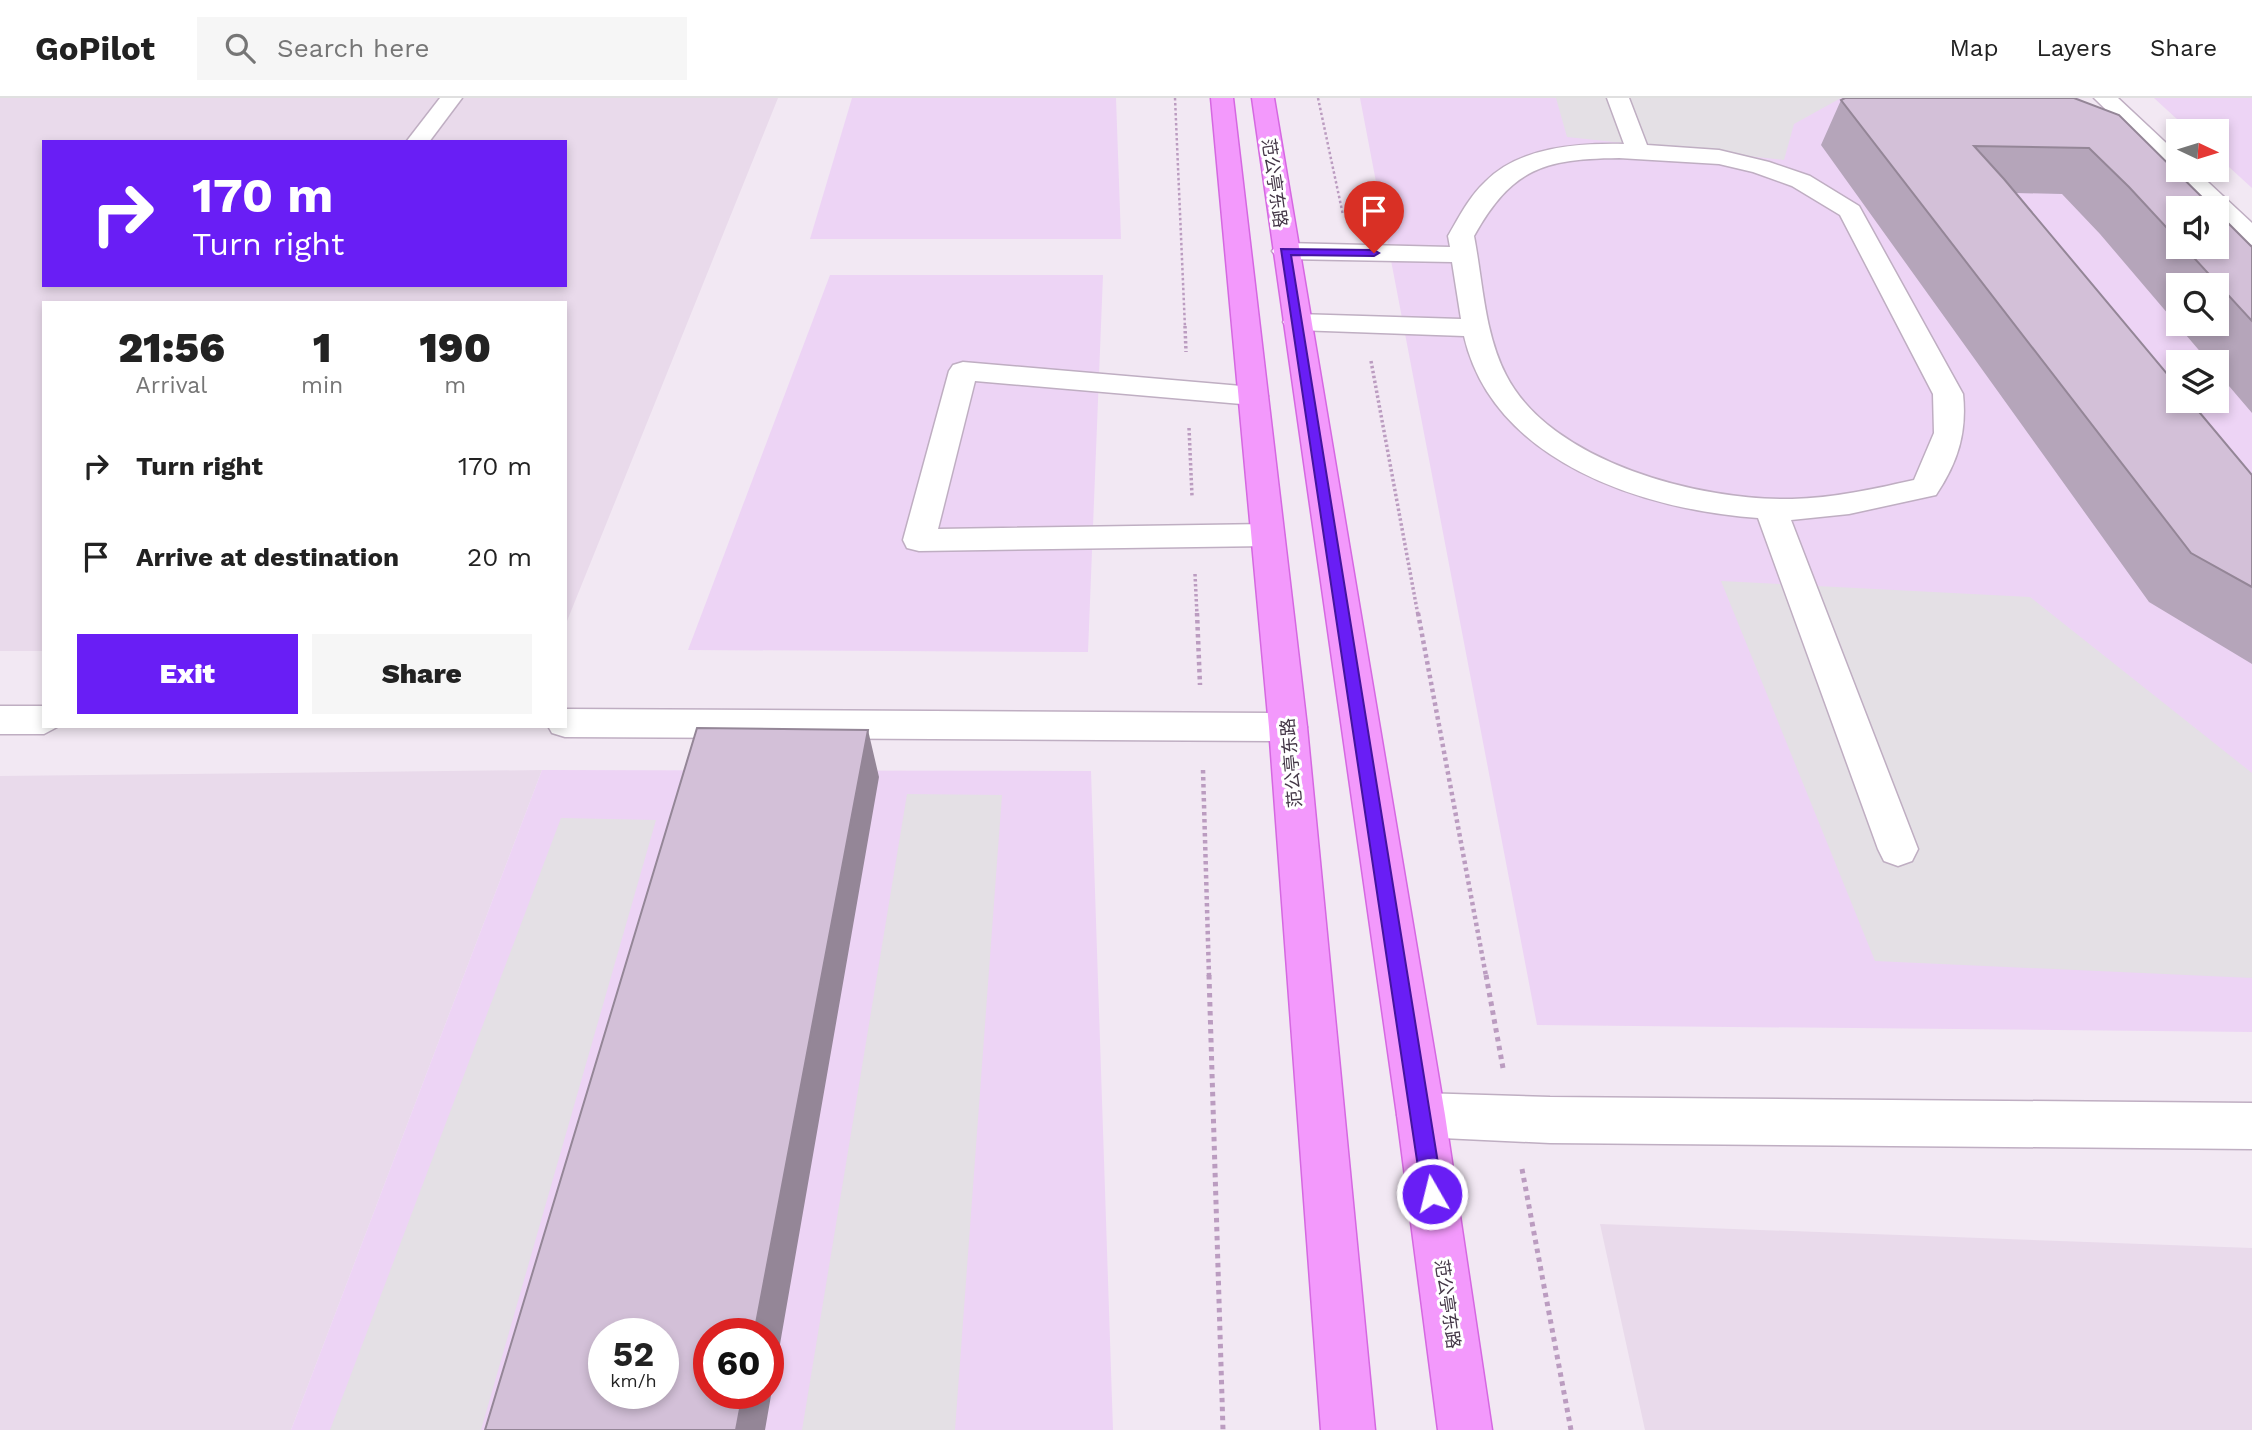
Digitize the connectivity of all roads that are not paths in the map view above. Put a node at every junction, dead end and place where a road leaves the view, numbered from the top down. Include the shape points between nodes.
1 (451, 98) edge
2 (1222, 98) edge
3 (1263, 98) edge
4 (1618, 98) edge
5 (2105, 98) edge
6 (419, 140) edge
7 (1637, 151) junction
8 (2166, 156) edge
9 (2194, 182) edge
10 (2252, 237) edge
11 (1285, 251) junction
12 (1465, 255) junction
13 (1297, 323) junction
14 (1478, 328) junction
15 (1253, 396) junction
16 (1772, 509) junction
17 (1268, 535) junction
18 (0, 720) edge
19 (42, 720) edge
20 (567, 723) edge
21 (1287, 727) junction
22 (1898, 849) dead end
23 (1422, 1115) junction
24 (2252, 1126) edge
25 (1348, 1430) edge
26 (1465, 1430) edge

1 - 6 street
2 - 15 main road, 范公亭东路
3 - 11 main road, 范公亭东路
4 - 7 street
5 - 8 street
7 - 12 street via 1543,158 1501,179 1461,236
7 - 16 street via 1719,157 1761,167 1801,181 1850,211 1948,394 1952,424 1945,451 1925,488 1819,508
9 - 10 street
11 - 12 street
11 - 13 main road, 范公亭东路
12 - 14 street
13 - 14 street
13 - 23 main road, 范公亭东路
14 - 16 street via 1492,377 1545,437 1609,475 1691,500
15 - 17 main road, 范公亭东路
15 - 17 street via 963,371 919,540
16 - 22 street
17 - 21 main road, 范公亭东路
18 - 19 street
20 - 21 street
21 - 25 main road, 范公亭东路
23 - 24 street
23 - 26 main road, 范公亭东路

